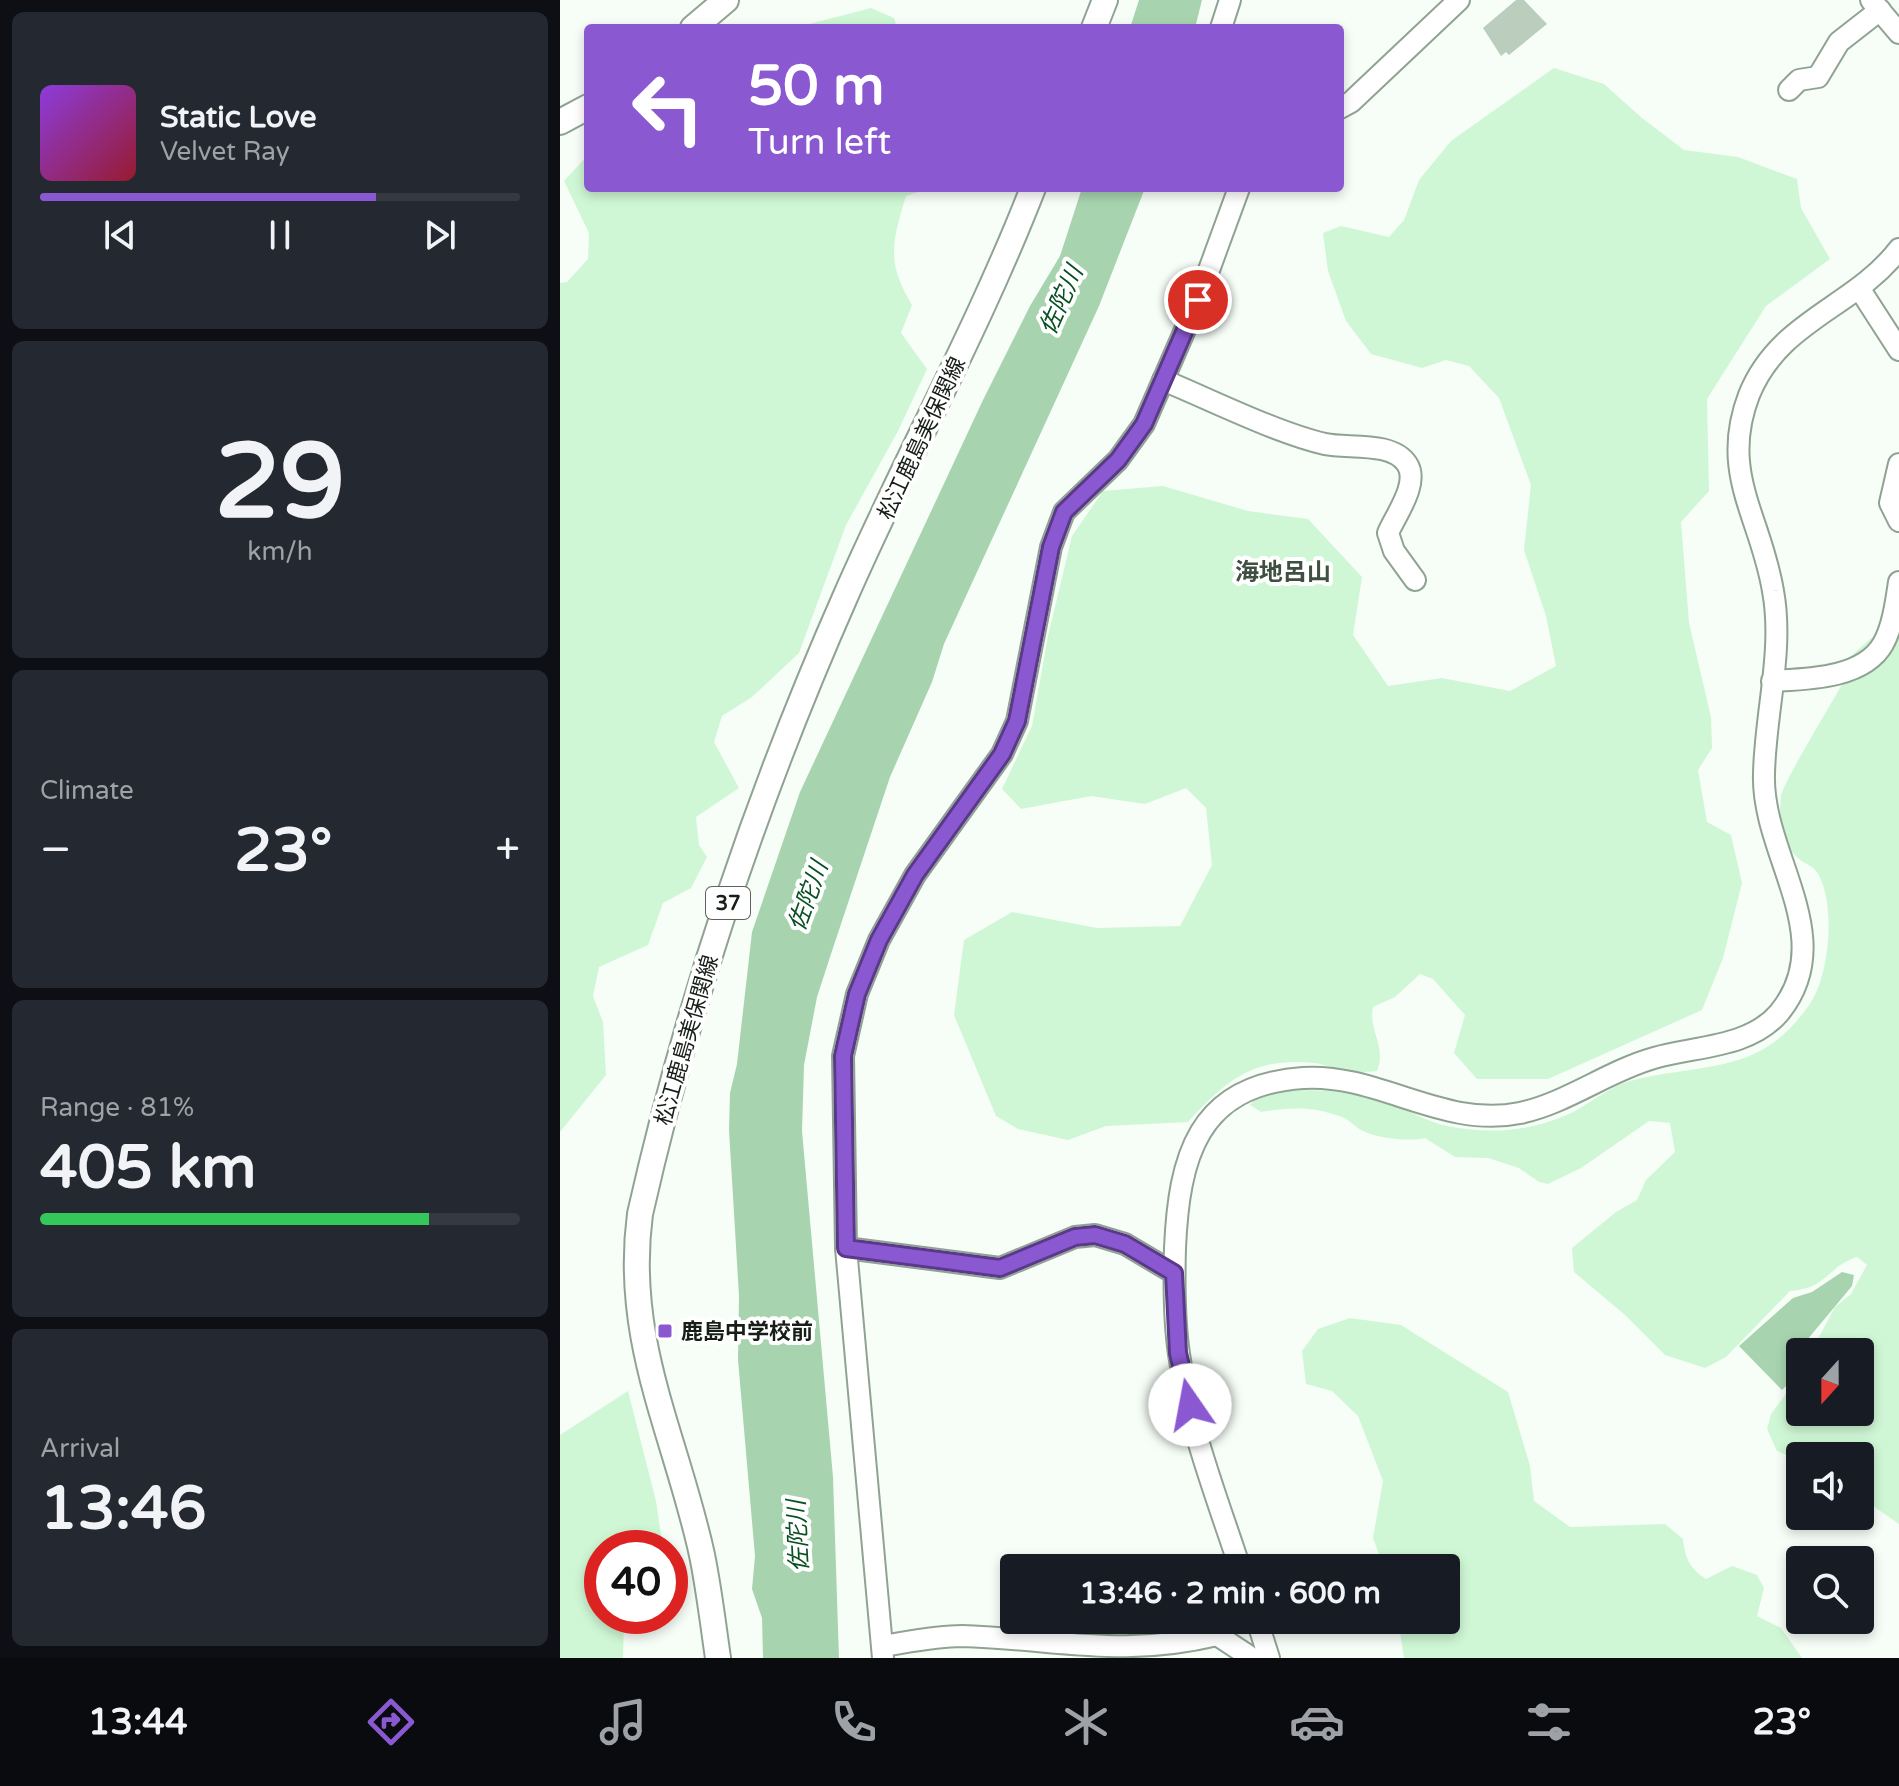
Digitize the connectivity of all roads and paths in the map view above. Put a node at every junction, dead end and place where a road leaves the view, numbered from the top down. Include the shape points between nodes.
1 (726, 0) edge
2 (1105, 0) edge
3 (1230, 0) edge
4 (1459, 0) edge
5 (1875, 5) edge
6 (698, 24) edge
7 (1096, 24) edge
8 (1222, 24) edge
9 (1899, 33) edge
10 (1789, 90) dead end
11 (1344, 106) edge
12 (584, 109) edge
13 (560, 122) edge
14 (1031, 192) edge
15 (1237, 192) edge
16 (1899, 249) edge
17 (1859, 288) junction
18 (1899, 350) edge
19 (1163, 380) junction
20 (1899, 464) edge
21 (1899, 521) edge
22 (1415, 580) dead end
23 (1899, 582) edge
24 (1772, 681) junction
25 (846, 1248) junction
26 (1174, 1273) junction
27 (1235, 1554) edge
28 (1211, 1634) edge
29 (1227, 1634) edge
30 (1261, 1634) edge
31 (882, 1652) edge
32 (718, 1658) edge
33 (1252, 1658) edge
34 (1269, 1658) edge

1 - 6 main road
2 - 7 main road
3 - 8 street
4 - 11 street
5 - 9 street
5 - 10 street via 1839,42 1818,77 1799,80
12 - 13 main road
14 - 32 main road, 松江鹿島美保関線 / 37 via 1004,262 846,594 804,700 703,972 640,1214 635,1254 639,1321 702,1554
15 - 19 street
16 - 17 street
17 - 18 street
17 - 24 street via 1791,333 1766,361 1739,429 1737,465 1774,592
19 - 22 street via 1315,441 1380,450 1404,460 1410,469 1409,484 1388,533
19 - 25 street via 1144,424 1118,460 1064,512 1051,547 1017,721 1002,754 915,875 857,994 843,1056
20 - 21 street via 1890,503
23 - 24 street via 1887,635 1868,660 1828,675
24 - 26 street via 1763,775 1765,814 1797,904 1805,944 1802,971 1776,1016 1762,1029 1730,1042 1623,1067 1521,1113 1441,1111 1353,1084 1309,1077 1267,1082 1235,1097 1204,1125 1185,1160 1177,1200
25 - 26 street via 1000,1268 1075,1237 1095,1235 1125,1244
25 - 31 street
26 - 27 street via 1178,1353 1195,1431
28 - 31 street via 1182,1651 1155,1656 1092,1656 1026,1642 959,1636
29 - 33 street
30 - 34 street

